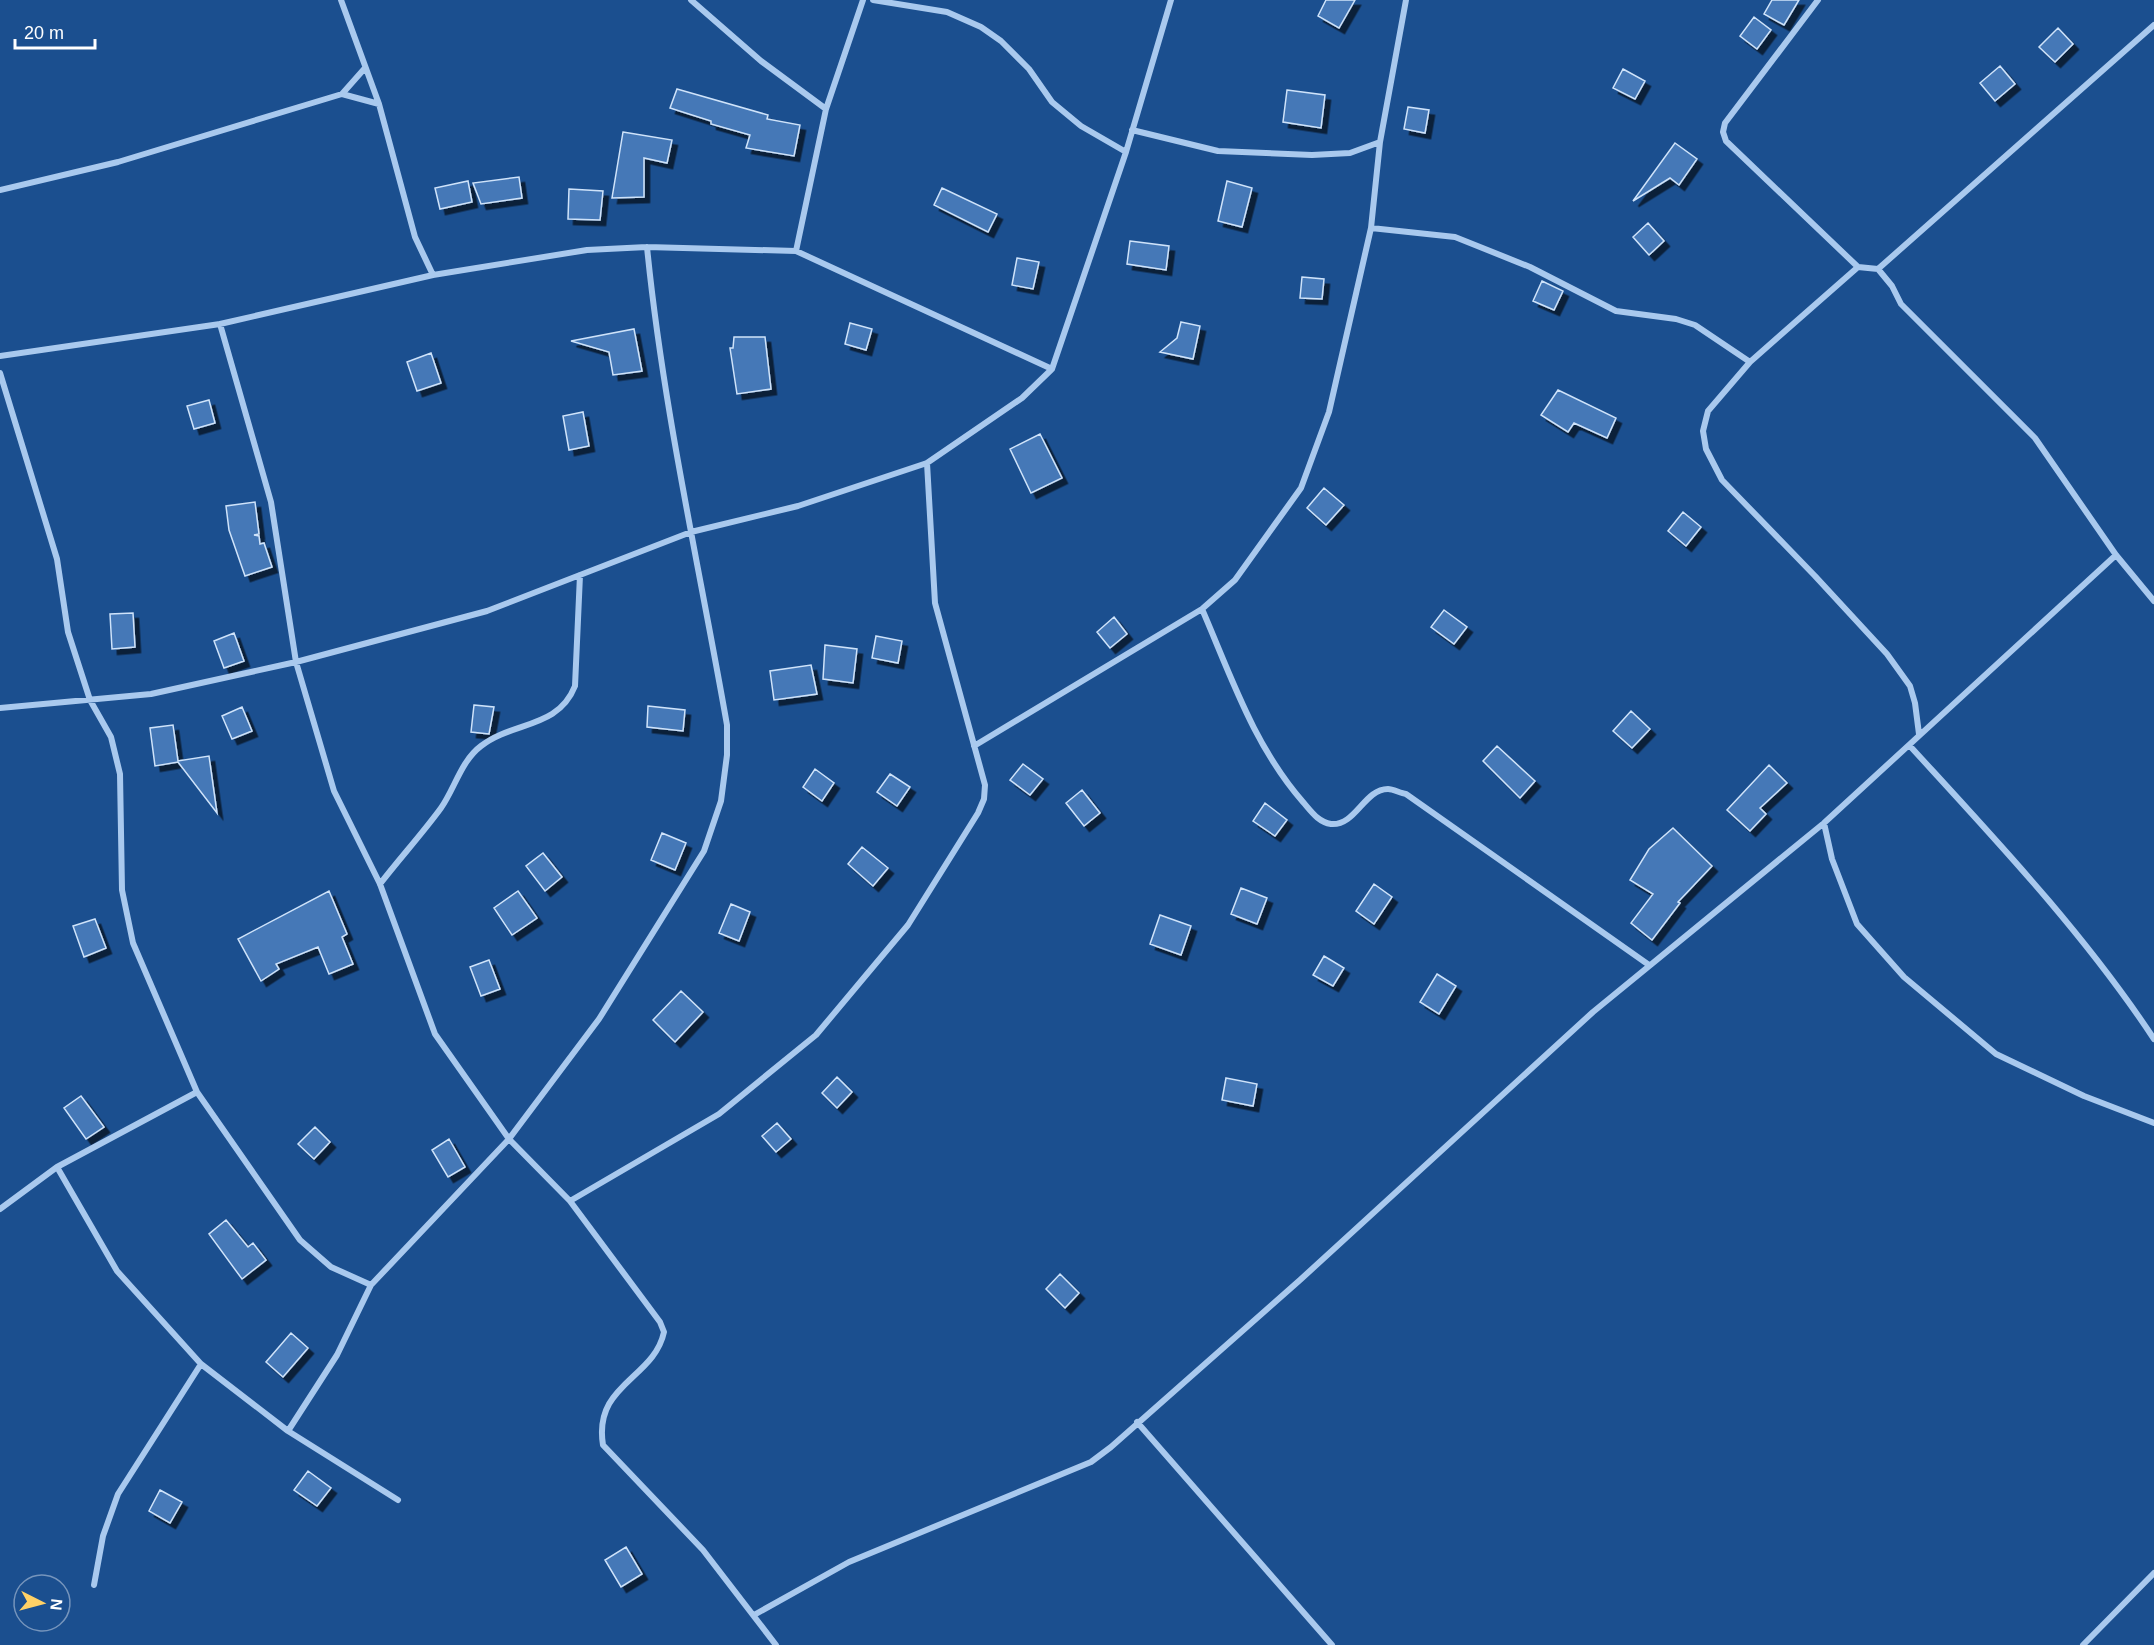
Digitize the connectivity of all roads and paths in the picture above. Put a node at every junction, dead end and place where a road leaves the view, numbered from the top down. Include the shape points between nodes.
1 (341, 0) edge
2 (691, 0) edge
3 (863, 0) edge
4 (873, 0) edge
5 (1171, 0) edge
6 (1406, 0) edge
7 (1818, 0) edge
8 (2154, 25) edge
9 (365, 68) junction
10 (342, 94) junction
11 (379, 104) junction
12 (826, 109) junction
13 (1132, 130) junction
14 (1380, 141) junction
15 (1126, 152) junction
16 (0, 190) edge
17 (1371, 228) junction
18 (647, 247) junction
19 (796, 250) junction
20 (1858, 267) junction
21 (1878, 269) junction
22 (433, 275) junction
23 (220, 324) junction
24 (0, 356) edge
25 (1750, 362) junction
26 (1052, 369) junction
27 (0, 373) edge
28 (927, 463) junction
29 (691, 532) junction
30 (2116, 555) junction
31 (580, 575) junction
32 (2154, 601) edge
33 (1202, 609) junction
34 (296, 662) junction
35 (90, 700) junction
36 (0, 708) edge
37 (1919, 734) junction
38 (1909, 745) junction
39 (974, 746) junction
40 (1824, 823) junction
41 (380, 884) junction
42 (1649, 965) junction
43 (2154, 1039) edge
44 (197, 1092) junction
45 (2154, 1124) edge
46 (509, 1139) junction
47 (57, 1167) junction
48 (570, 1201) junction
49 (0, 1209) edge
50 (370, 1285) junction
51 (201, 1364) junction
52 (1137, 1422) junction
53 (288, 1431) junction
54 (398, 1500) dead end
55 (2154, 1573) edge
56 (94, 1585) dead end
57 (754, 1615) junction
58 (776, 1645) edge
59 (1332, 1645) edge
60 (2083, 1645) edge

1 - 9 street
2 - 12 street via 761,61
3 - 12 street
4 - 15 street via 946,12 981,27 1029,69 1052,102 1082,126
5 - 13 street
6 - 14 street
7 - 20 street via 1731,114 1723,132 1726,141
8 - 21 street
9 - 10 street
9 - 11 street
10 - 11 street
10 - 16 street via 118,162
11 - 22 street via 415,237
12 - 19 street
13 - 14 street via 1218,151 1350,153
13 - 15 street
14 - 17 street
15 - 26 street
17 - 25 street via 1455,237 1530,267 1616,311 1695,325
17 - 33 street via 1329,412 1301,488 1235,580
18 - 19 street
18 - 22 street via 587,250
18 - 29 street via 657,349
19 - 26 street
20 - 21 street
20 - 25 street
21 - 30 street via 1901,304 2035,438
22 - 23 street
23 - 24 street
23 - 34 street via 272,502
25 - 37 street via 1708,411 1703,431 1706,449 1722,480 1887,654 1910,686
26 - 28 street via 1022,398
27 - 35 street via 57,559 68,632
28 - 29 street via 798,506
28 - 39 street via 935,603
29 - 31 street
29 - 46 street via 727,725 728,755 721,801 705,851 599,1019
30 - 32 street
30 - 37 street
31 - 34 street via 487,611
31 - 41 street via 575,687 569,701 557,713 480,746 442,806
33 - 39 street
33 - 42 street via 1258,741 1282,778 1318,819 1332,824 1344,821 1375,793 1388,789 1406,794
34 - 35 street via 152,694
34 - 41 street via 334,791
35 - 36 street
35 - 44 street via 111,737 120,774 122,890 133,943
37 - 38 street
38 - 40 street
38 - 43 street via 2027,876 2122,990
39 - 48 street via 985,785 978,813 908,925 816,1035 719,1114
40 - 42 street
40 - 45 street via 1832,860 1857,924 1904,977 1996,1054
41 - 46 street via 435,1034
42 - 52 street
44 - 47 street
44 - 50 street via 300,1240 331,1267
46 - 48 street
46 - 50 street
47 - 49 street
47 - 51 street via 117,1271
48 - 57 street via 664,1332 656,1350 606,1405 600,1427 603,1445 703,1550
50 - 53 street via 337,1355
51 - 53 street
51 - 56 street via 118,1494 103,1536
52 - 57 street via 1091,1462 849,1562
52 - 59 street
53 - 54 street
55 - 60 street
57 - 58 street

